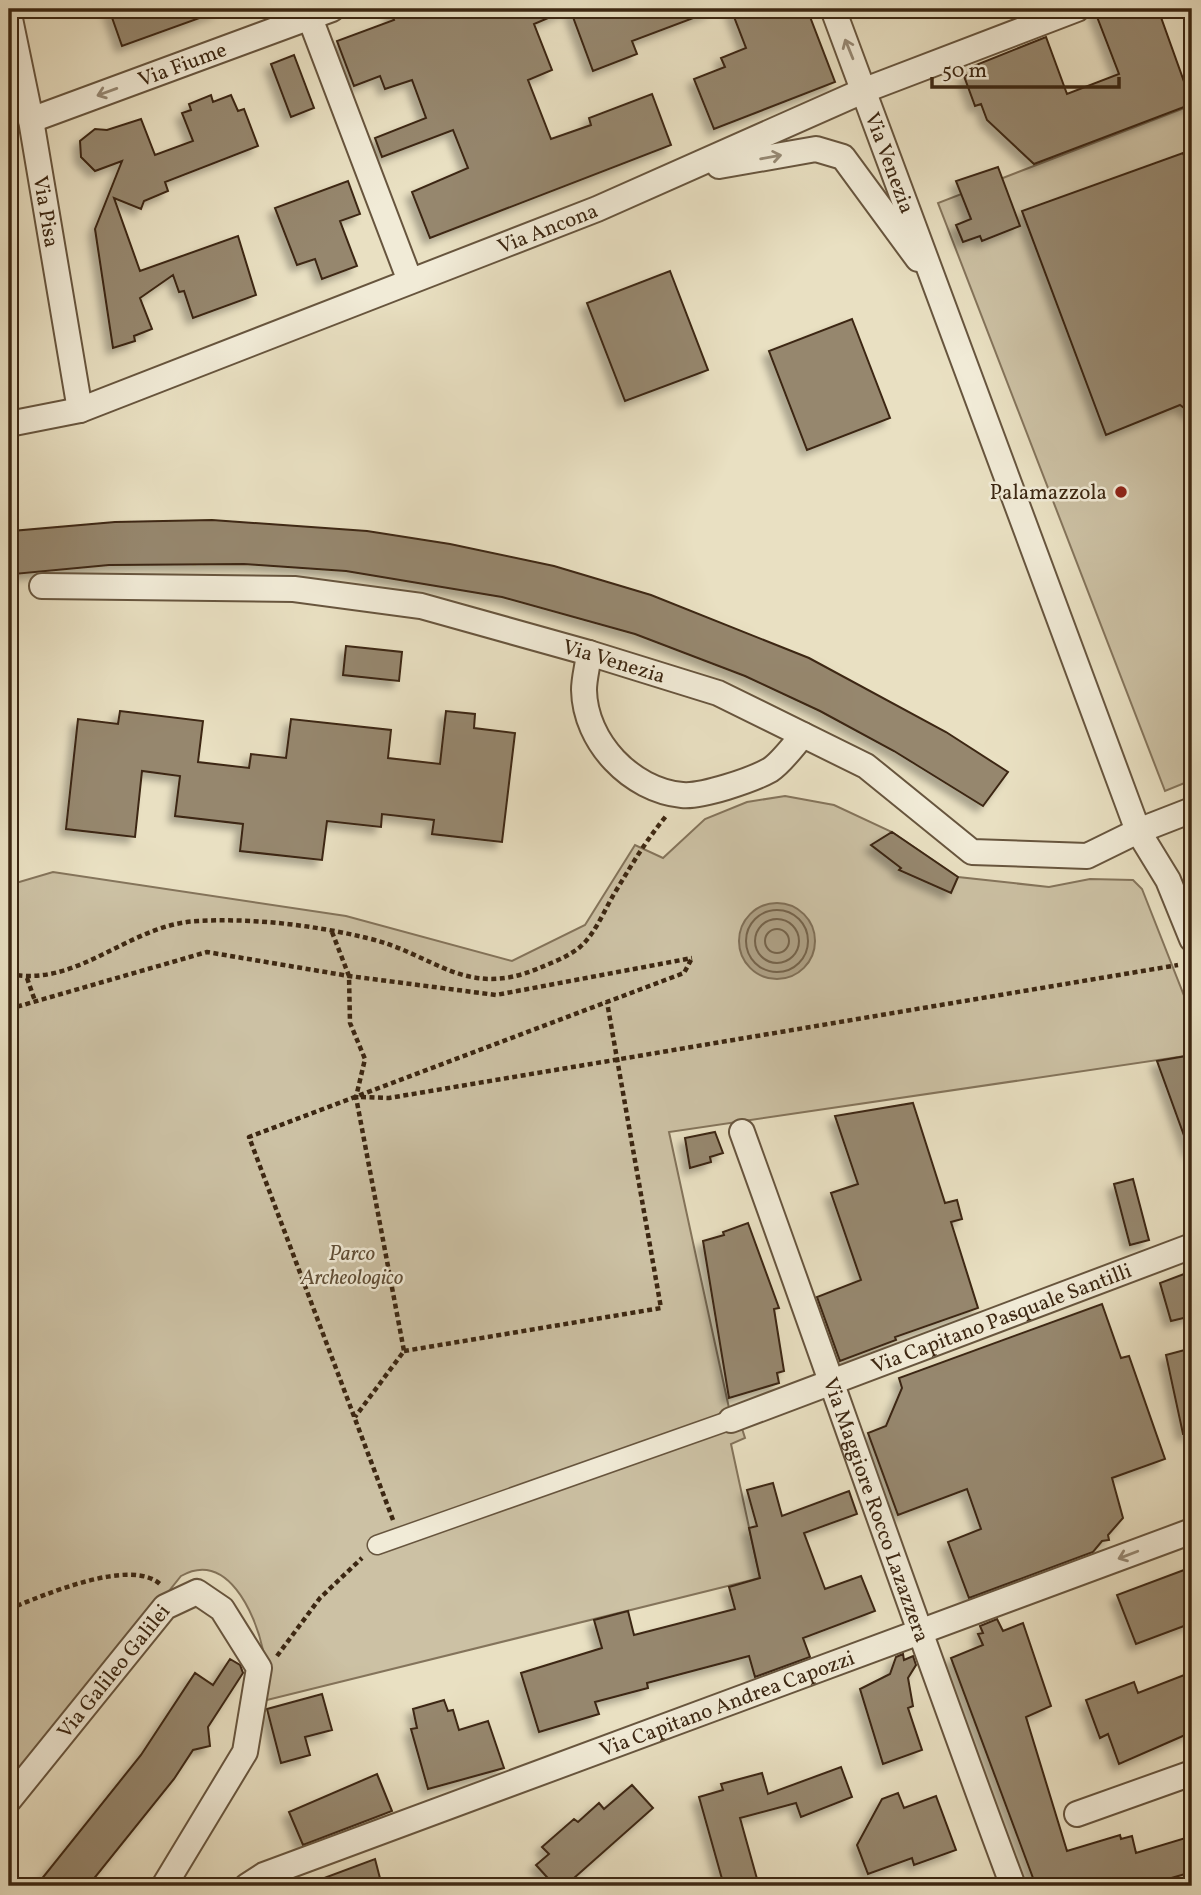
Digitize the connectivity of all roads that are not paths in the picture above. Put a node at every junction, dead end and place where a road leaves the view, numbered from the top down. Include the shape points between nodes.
1 (833, 9) edge
2 (1077, 9) edge
3 (321, 13) edge
4 (9, 14) edge
5 (865, 90) junction
6 (31, 120) junction
7 (680, 173) junction
8 (410, 281) junction
9 (938, 288) junction
10 (80, 410) junction
11 (9, 424) edge
12 (42, 586) dead end
13 (589, 653) junction
14 (803, 735) junction
15 (1192, 810) edge
16 (1138, 831) junction
17 (1192, 939) edge
18 (742, 1132) dead end
19 (1192, 1246) edge
20 (832, 1380) junction
21 (731, 1420) joint
22 (1192, 1531) edge
23 (377, 1545) road end
24 (919, 1634) junction
25 (1192, 1773) edge
26 (9, 1800) edge
27 (1077, 1814) dead end
28 (259, 1883) edge
29 (163, 1886) edge
30 (1013, 1886) edge

5 -> 1 street, Via Venezia
2 - 5 street, Via Ancona
3 -> 6 street, Via Fiume
3 - 8 street
4 - 6 street, Via Pisa
5 - 7 street, Via Ancona
5 - 9 street, Via Venezia
6 - 10 street, Via Pisa
7 - 8 street, Via Ancona
7 -> 9 street via 816,149 844,157
8 - 10 street, Via Ancona
9 - 16 street, Via Venezia
10 - 11 street, Via Ancona
12 - 13 street, Via Venezia via 294,589 421,606
13 - 14 street, Via Venezia via 718,694
13 - 14 street via 584,691 594,730 615,765 650,787 684,795 725,787 771,769
14 - 16 street, Via Venezia via 866,766 972,852 1087,856
15 - 16 street
16 - 17 street, Via Venezia via 1168,880
18 - 20 street, Via Maggiore Rocco Lazazzera
19 - 20 street, Via Capitano Pasquale Santilli
20 - 21 street, Via Capitano Pasquale Santilli
20 - 24 street, Via Maggiore Rocco Lazazzera
21 - 23 street
22 -> 24 street, Via Capitano Andrea Capozzi
24 - 28 street, Via Capitano Andrea Capozzi
24 - 30 street, Via Maggiore Rocco Lazazzera
25 - 27 street
26 - 29 street, Via Galileo Galilei via 165,1607 197,1592 222,1609 259,1668 245,1752

